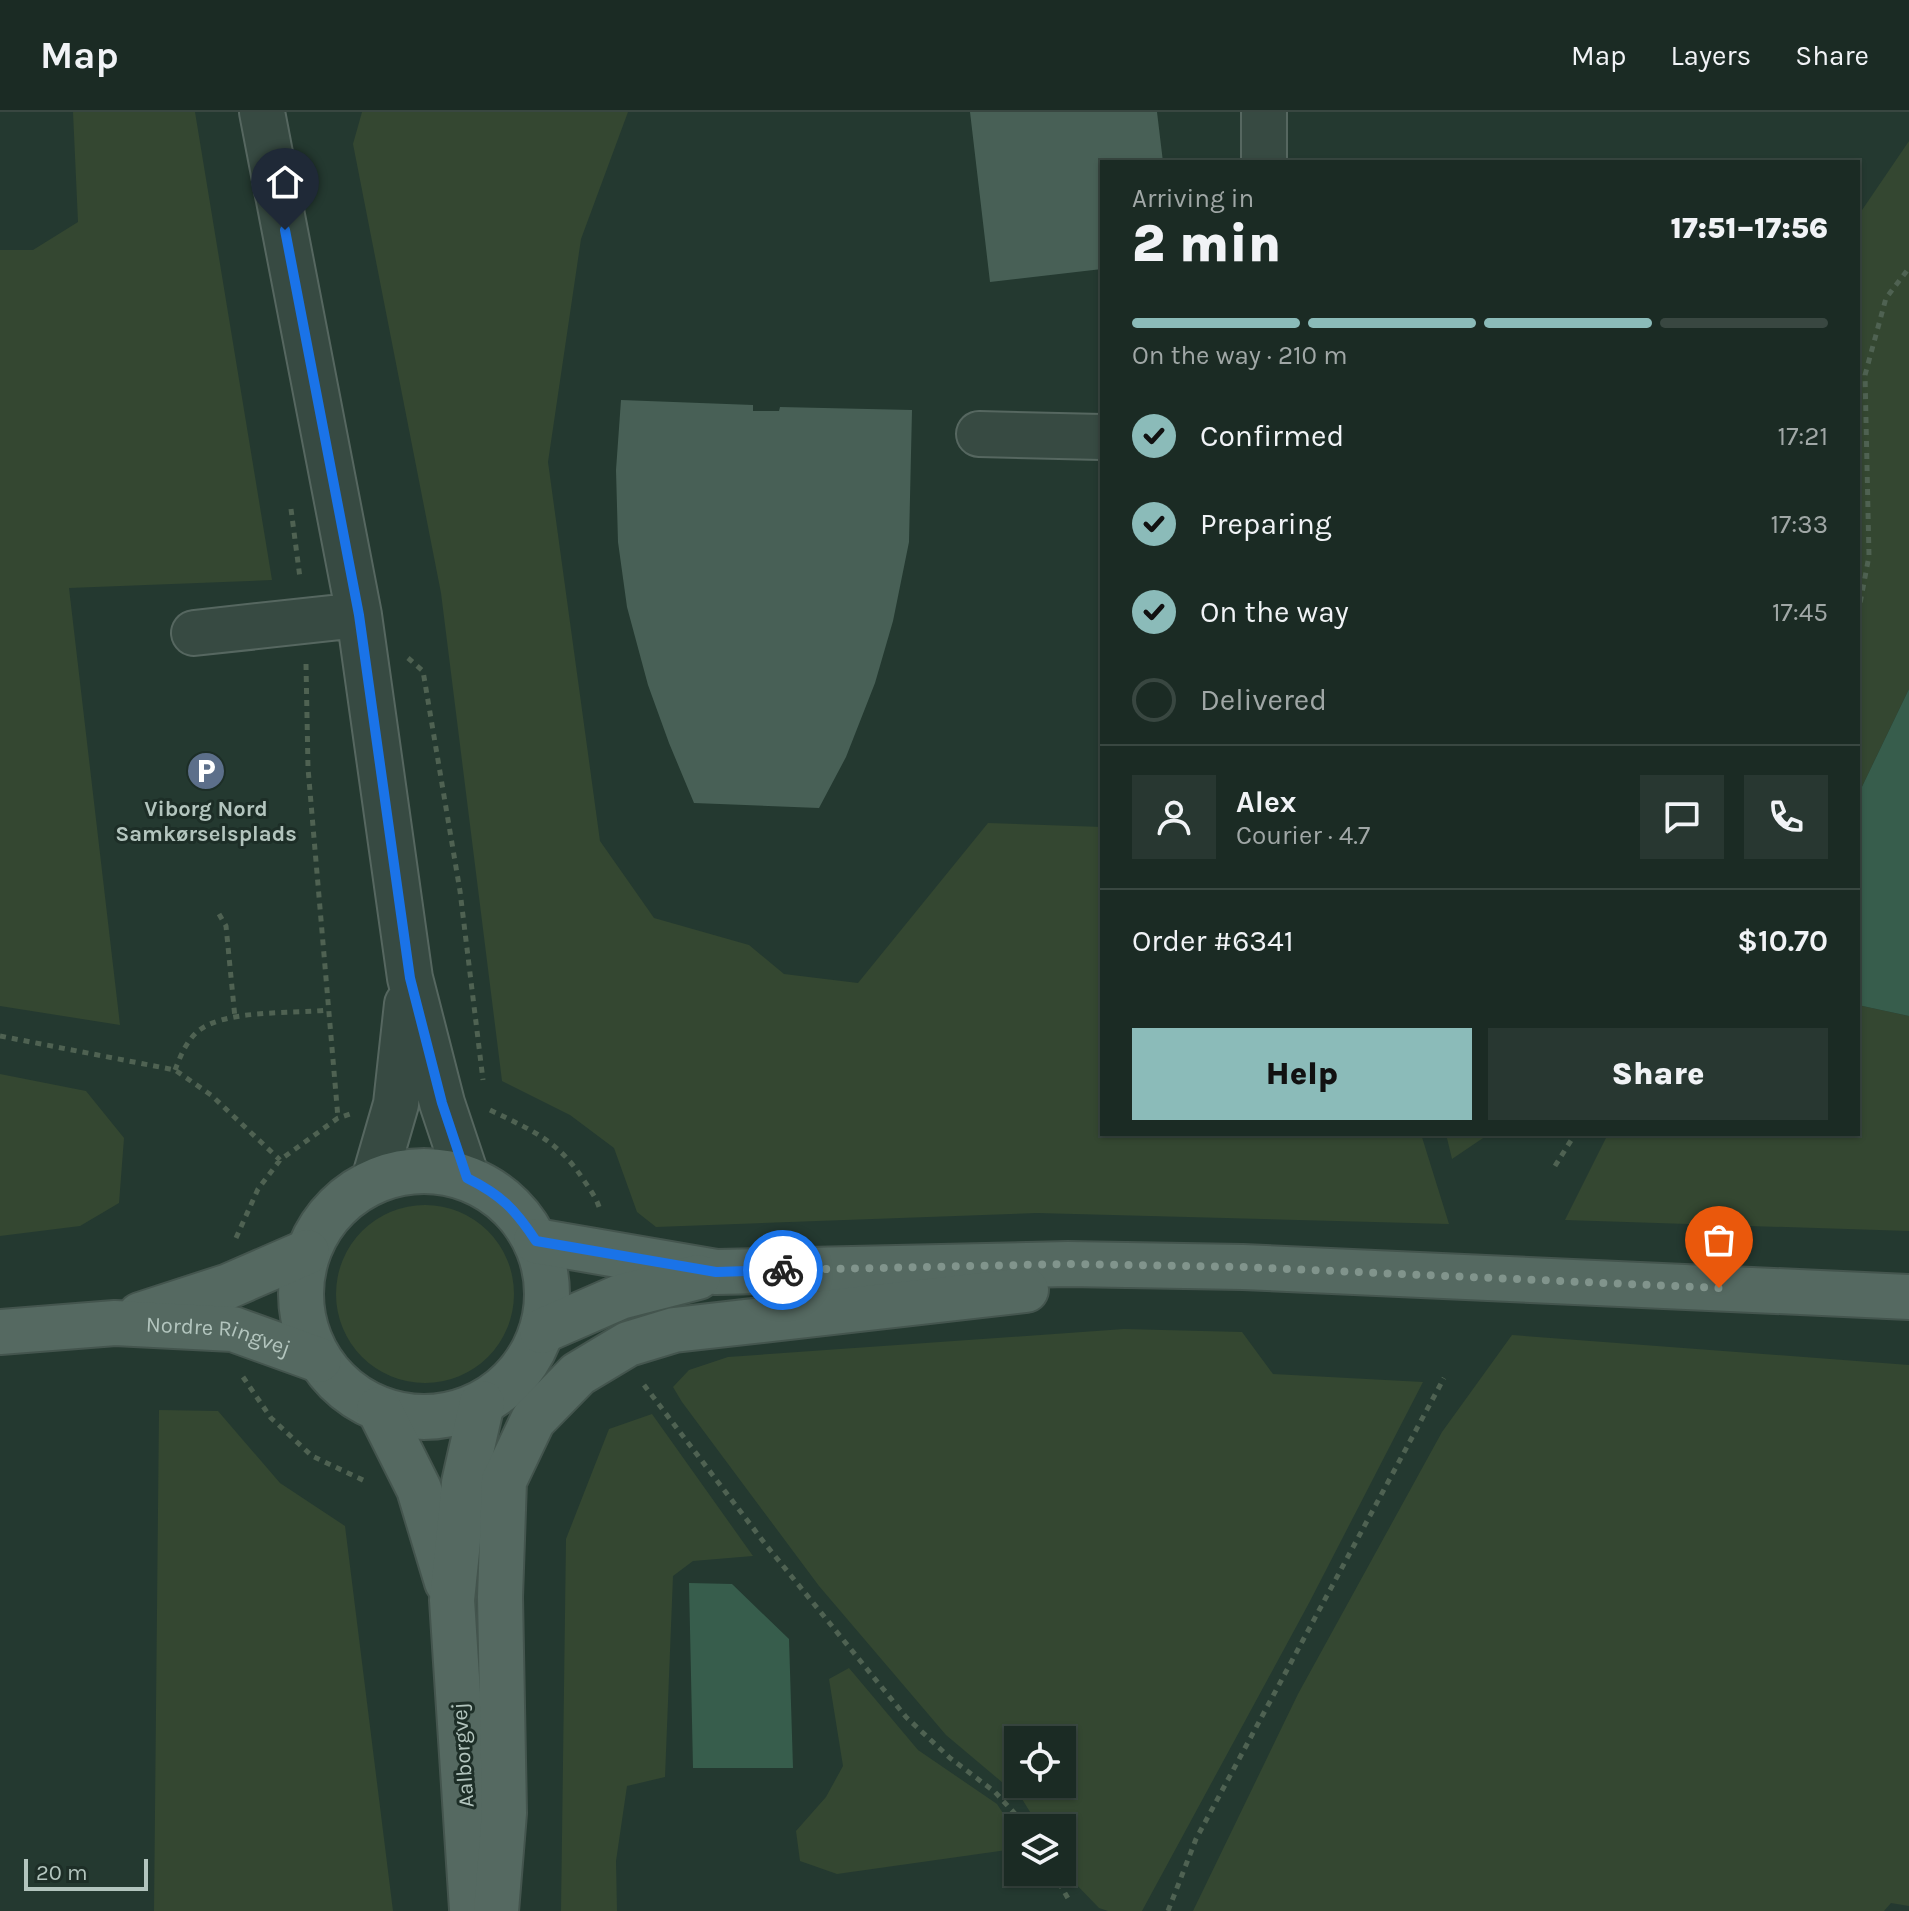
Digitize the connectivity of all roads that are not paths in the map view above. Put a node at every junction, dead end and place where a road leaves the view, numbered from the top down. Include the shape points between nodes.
1 (262, 112) edge
2 (1264, 112) edge
3 (1264, 160) edge
4 (979, 434) dead end
5 (1100, 437) edge
6 (359, 615) junction
7 (194, 633) dead end
8 (410, 978) junction
9 (467, 1178) junction
10 (374, 1180) junction
11 (536, 1241) junction
12 (307, 1252) junction
13 (1243, 1267) junction
14 (716, 1272) junction
15 (1909, 1297) edge
16 (115, 1323) junction
17 (542, 1331) junction
18 (0, 1332) edge
19 (319, 1360) junction
20 (482, 1403) junction
21 (379, 1409) junction
22 (452, 1600) junction
23 (472, 1911) edge
24 (496, 1911) edge

1 - 6 street
2 - 3 street
4 - 5 street
6 - 7 street
6 - 8 street
8 - 9 street
8 - 10 street via 396,1104
9 - 10 main road via 436,1170
9 - 11 main road via 495,1192 519,1214
10 - 12 main road via 333,1209
11 - 14 main road
11 - 17 main road via 546,1270 548,1301
12 - 16 main road, Nordre Ringvej via 229,1286
12 - 19 main road via 300,1307
13 - 14 main road via 1068,1264
13 - 15 main road
13 - 24 main road via 674,1330 628,1344 578,1374 533,1420 504,1481 504,1813
14 - 17 main road via 620,1297
16 - 18 main road, Nordre Ringvej
16 - 19 main road, Nordre Ringvej via 233,1329
17 - 20 main road via 529,1360 509,1384
19 - 21 main road via 355,1398
20 - 21 main road via 437,1416
20 - 22 main road, Aalborgvej via 464,1483
21 - 22 main road, Aalborgvej via 419,1489
22 - 23 main road, Aalborgvej

